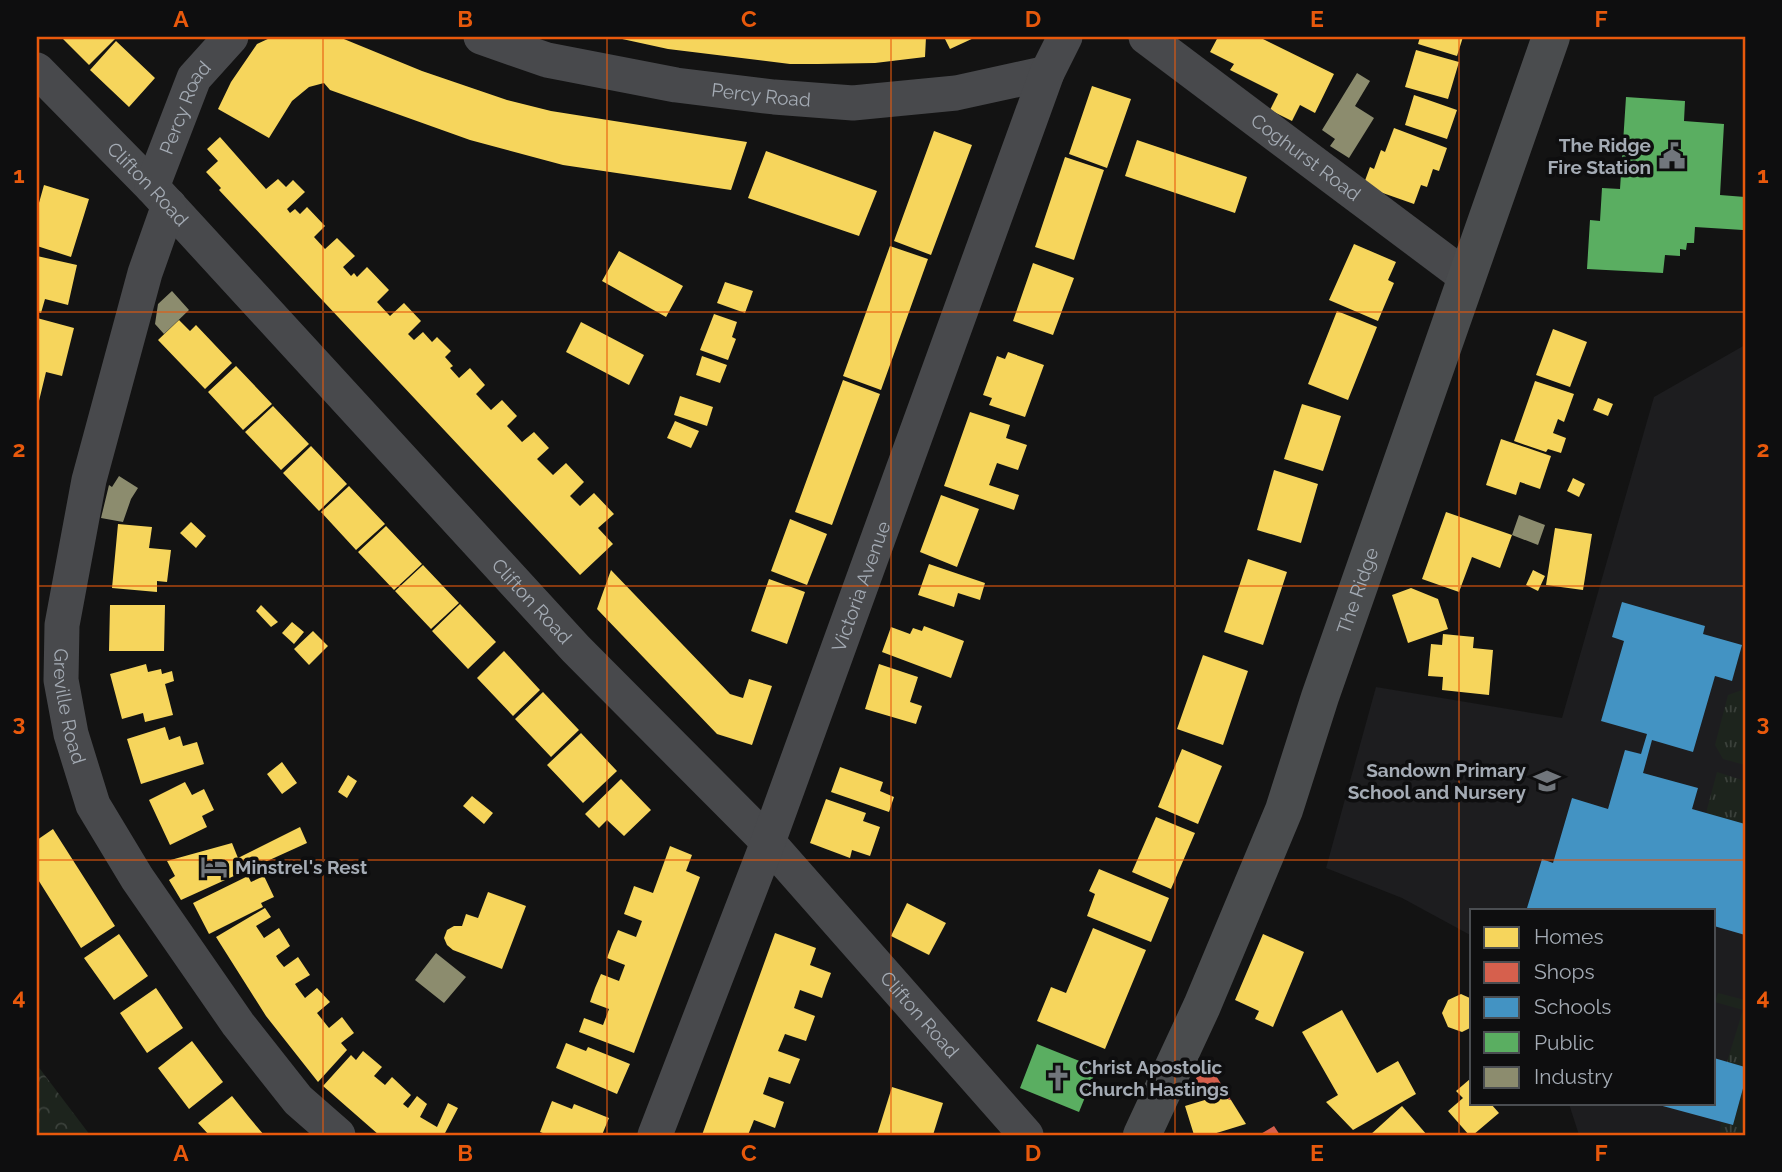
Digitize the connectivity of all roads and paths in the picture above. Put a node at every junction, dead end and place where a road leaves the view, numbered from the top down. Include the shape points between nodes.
1 (231, 37) edge
2 (481, 37) edge
3 (1065, 37) edge
4 (1146, 37) edge
5 (1551, 37) edge
6 (37, 70) edge
7 (1047, 73) junction
8 (160, 196) junction
9 (1466, 276) junction
10 (768, 842) junction
11 (338, 1135) edge
12 (655, 1135) edge
13 (1026, 1135) edge
14 (1142, 1135) edge

1 - 8 street, Percy Road via 194,78
2 - 7 street, Percy Road via 547,60 676,85 853,103 956,93
3 - 7 street, Victoria Avenue
4 - 9 street, Coghurst Road
5 - 9 main road, The Ridge
6 - 8 street, Clifton Road
7 - 10 street, Victoria Avenue
8 - 10 street, Clifton Road via 576,649
8 - 11 street, Greville Road via 145,273 89,481 62,625 61,680 71,734 93,805 184,949 298,1100
9 - 14 main road, The Ridge via 1283,810 1202,1006
10 - 12 street, Victoria Avenue
10 - 13 street, Clifton Road

